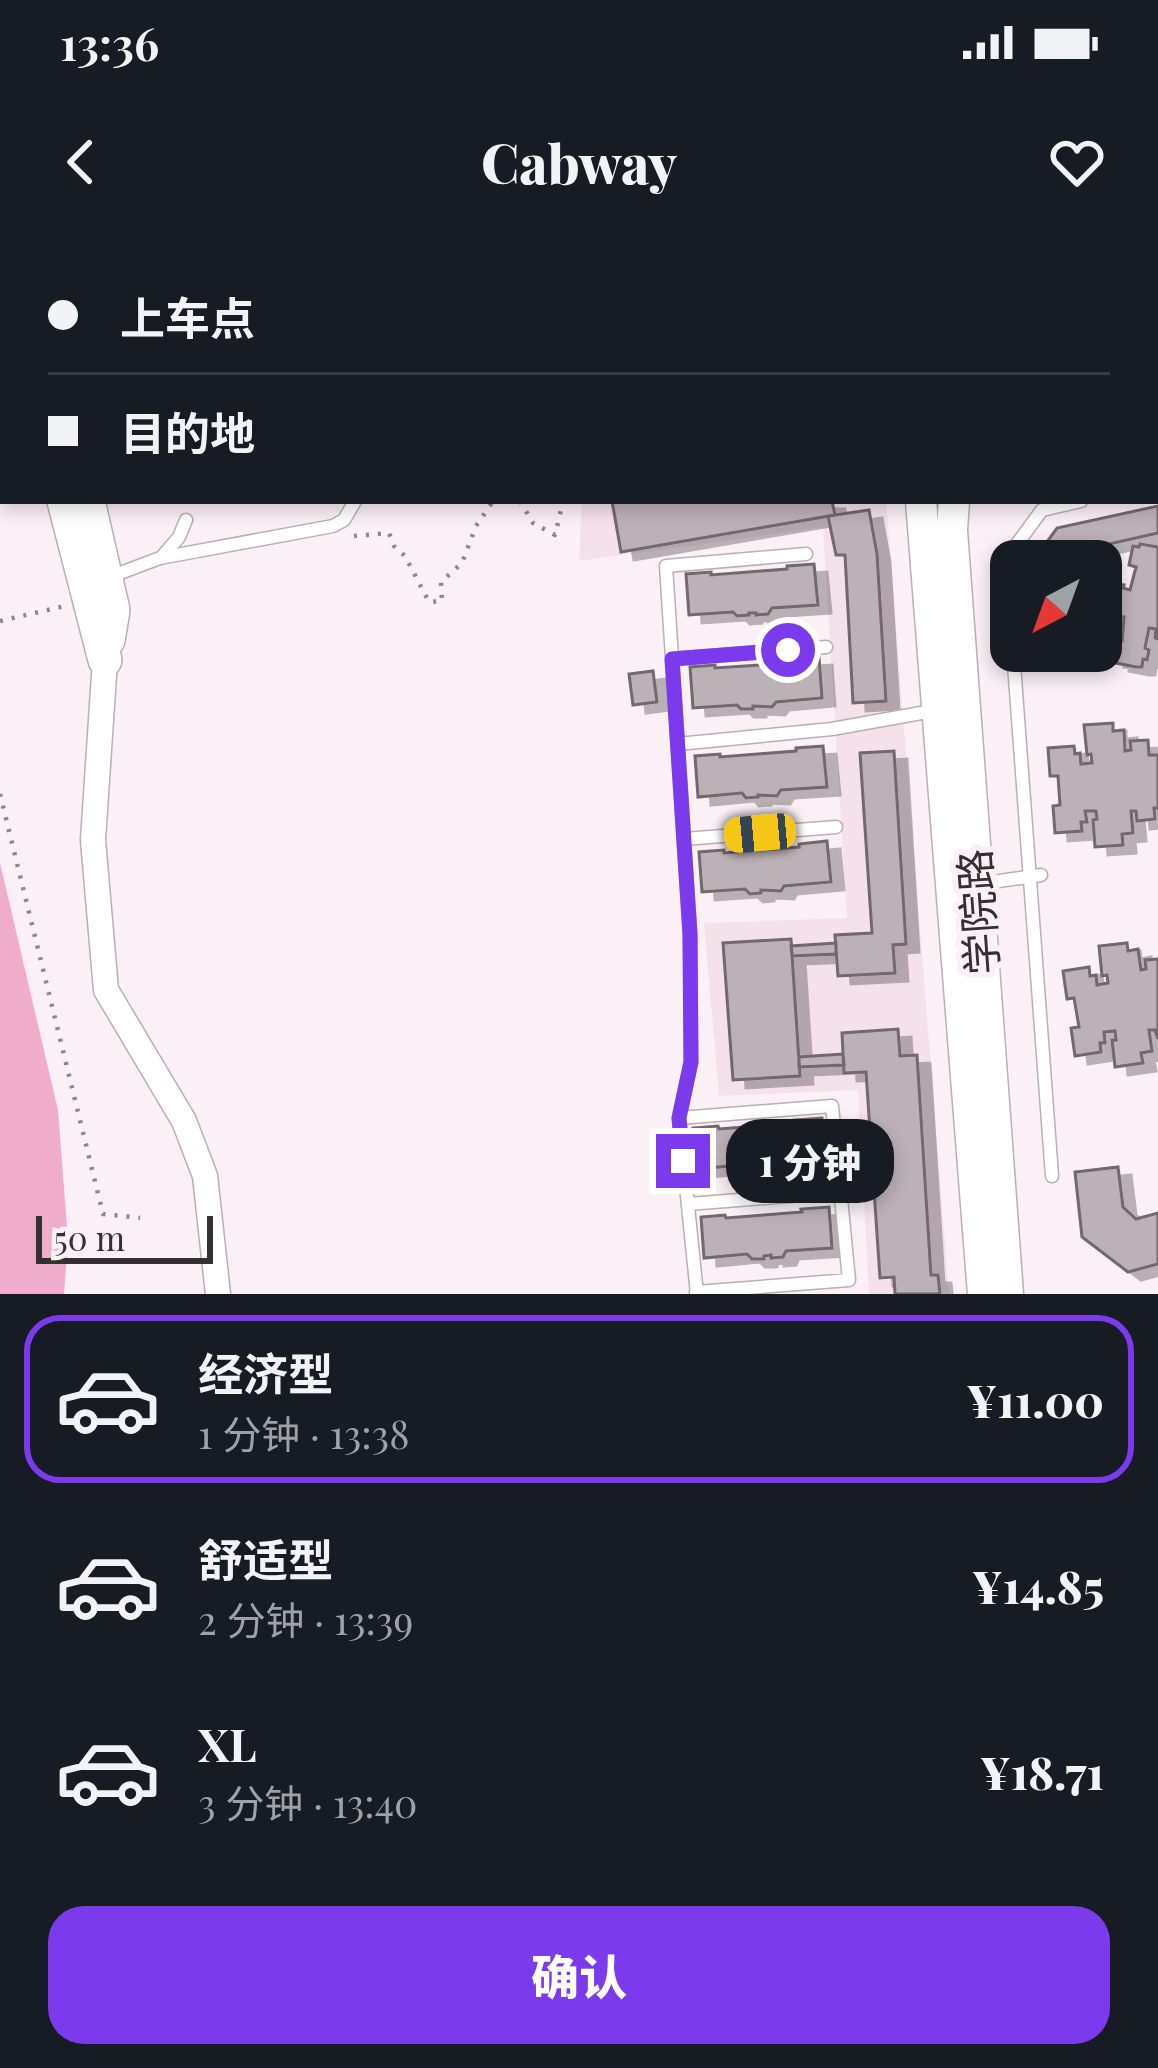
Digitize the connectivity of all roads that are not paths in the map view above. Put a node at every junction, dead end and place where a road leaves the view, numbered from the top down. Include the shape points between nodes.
1 (65, 504) edge
2 (88, 504) edge
3 (353, 504) edge
4 (921, 504) edge
5 (1068, 504) edge
6 (953, 516) edge
7 (186, 520) dead end
8 (1020, 540) edge
9 (806, 554) dead end
10 (160, 559) junction
11 (97, 590) junction
12 (826, 646) dead end
13 (672, 659) junction
14 (105, 660) joint
15 (1015, 672) edge
16 (951, 708) junction
17 (678, 744) junction
18 (836, 826) dead end
19 (684, 839) junction
20 (1036, 876) junction
21 (976, 884) junction
22 (679, 1118) junction
23 (1052, 1175) dead end
24 (840, 1192) junction
25 (688, 1204) junction
26 (696, 1293) edge
27 (218, 1294) edge
28 (983, 1294) edge
29 (1008, 1294) edge

1 - 11 main road
2 - 11 main road
3 - 10 lane via 333,526
4 - 16 street, 学院路
5 - 8 lane via 1042,510
6 - 16 street, 学院路
7 - 10 lane
9 - 13 lane via 666,566
10 - 11 lane
11 - 14 main road via 113,610
12 - 13 lane
13 - 17 lane
14 - 27 street via 93,840 106,990 184,1121 205,1176
15 - 20 lane
16 - 17 lane
16 - 21 street, 学院路
16 - 28 street, 学院路
17 - 19 lane
18 - 19 lane
19 - 22 lane via 691,1062
20 - 21 lane
20 - 23 lane
21 - 29 street, 学院路
22 - 24 lane via 832,1106
22 - 25 lane
24 - 25 lane
24 - 26 lane via 849,1280
25 - 26 lane

